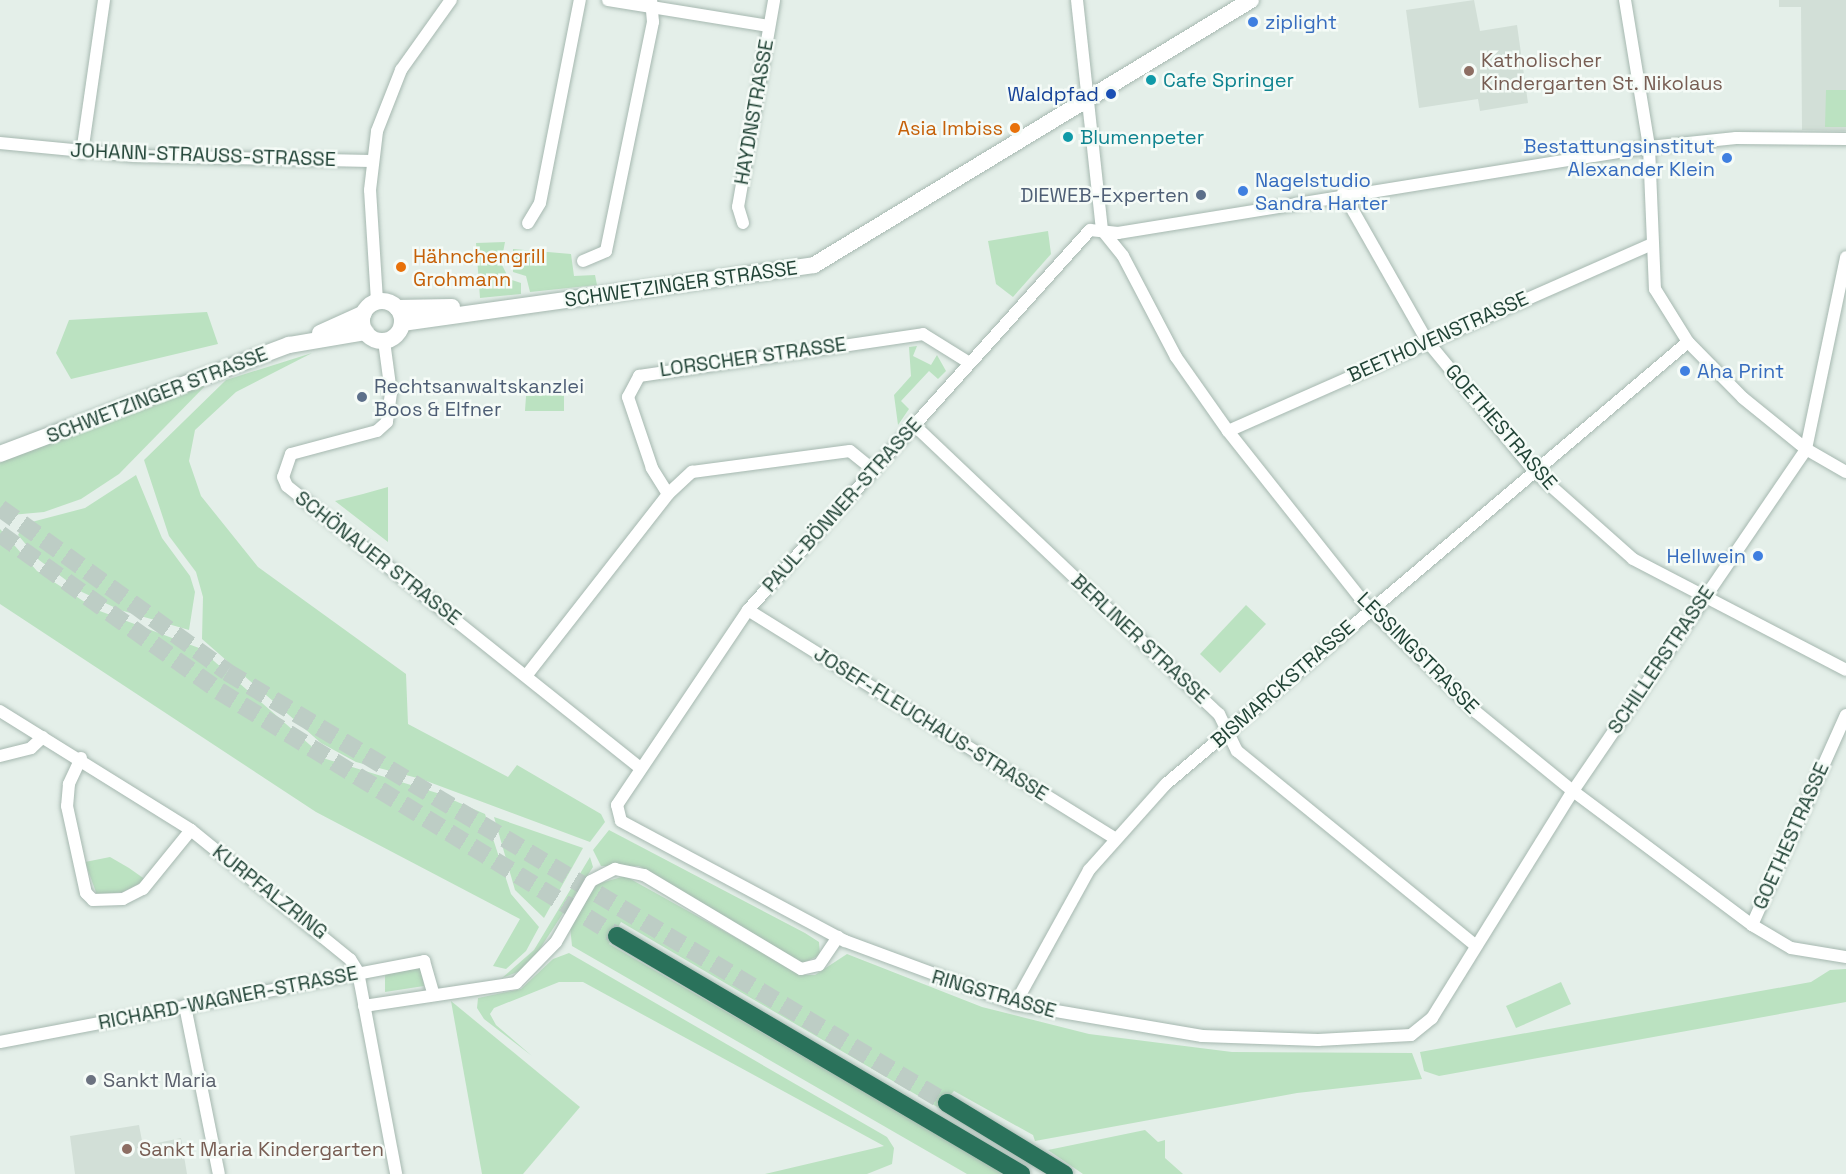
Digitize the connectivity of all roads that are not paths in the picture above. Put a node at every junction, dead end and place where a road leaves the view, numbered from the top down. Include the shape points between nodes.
1 (104, 0) edge
2 (452, 0) edge
3 (580, 0) edge
4 (608, 0) edge
5 (774, 0) edge
6 (1077, 0) edge
7 (1251, 0) edge
8 (1625, 0) edge
9 (651, 4) edge
10 (769, 26) junction
11 (1084, 100) junction
12 (1846, 139) edge
13 (0, 143) edge
14 (1649, 147) junction
15 (82, 153) junction
16 (371, 161) junction
17 (1344, 193) junction
18 (528, 223) dead end
19 (743, 223) dead end
20 (1102, 230) junction
21 (1649, 245) junction
22 (1846, 257) edge
23 (583, 261) dead end
24 (377, 301) junction
25 (364, 313) junction
26 (400, 315) junction
27 (366, 332) junction
28 (314, 337) junction
29 (384, 341) junction
30 (1427, 341) junction
31 (1688, 342) junction
32 (968, 362) junction
33 (913, 424) junction
34 (1228, 430) junction
35 (1806, 448) junction
36 (0, 454) edge
37 (872, 469) junction
38 (1534, 471) junction
39 (1846, 472) edge
40 (668, 494) junction
41 (1703, 598) junction
42 (1371, 608) junction
43 (748, 610) junction
44 (1846, 670) edge
45 (526, 676) junction
46 (0, 711) edge
47 (1846, 715) edge
48 (1226, 733) junction
49 (43, 736) junction
50 (0, 756) edge
51 (81, 758) junction
52 (640, 768) junction
53 (1573, 791) junction
54 (617, 812) joint
55 (191, 830) junction
56 (1114, 838) junction
57 (1752, 924) junction
58 (617, 936) tunnel mouth
59 (838, 937) junction
60 (1474, 944) junction
61 (1846, 957) edge
62 (357, 972) junction
63 (433, 992) junction
64 (1015, 1004) junction
65 (364, 1005) junction
66 (185, 1006) junction
67 (1411, 1035) joint
68 (0, 1042) edge
69 (946, 1103) tunnel mouth
70 (219, 1174) edge
71 (396, 1174) edge
72 (1022, 1174) edge
73 (1064, 1174) edge

1 - 15 street
2 - 16 street via 401,70
3 - 18 street via 540,203
4 - 9 street
5 - 10 street, HAYDNSTRASSE
6 - 11 street
7 - 11 street, SCHWETZINGER STRASSE
8 - 14 street
9 - 10 street
9 - 23 street via 606,251
10 - 19 street, HAYDNSTRASSE via 738,207
11 - 20 street
11 - 26 street, SCHWETZINGER STRASSE via 814,265 468,310
12 - 14 street via 1736,138
13 - 15 street, JOHANN-STRAUSS-STRASSE
14 - 17 street
14 - 21 street
15 - 16 street, JOHANN-STRAUSS-STRASSE
16 - 24 street
17 - 20 street via 1118,233
17 - 30 street, GOETHESTRASSE
20 - 32 street, PAUL-BÖNNER-STRASSE via 1083,235
20 - 34 street, LESSINGSTRASSE via 1123,256 1176,357
21 - 30 street, BEETHOVENSTRASSE
21 - 31 street via 1655,289
22 - 35 street, SCHILLERSTRASSE
24 - 25 street, SCHWETZINGER STRASSE
24 - 26 street
25 - 27 street
25 - 28 street, SCHWETZINGER STRASSE
26 - 29 street
27 - 28 street, SCHWETZINGER STRASSE
27 - 29 street
28 - 36 street, SCHWETZINGER STRASSE
29 - 45 street, SCHÖNAUER STRASSE via 391,393 387,422 376,431 291,454 283,477 287,486
30 - 34 street, BEETHOVENSTRASSE
30 - 38 street, GOETHESTRASSE
31 - 35 street via 1743,398
31 - 38 street, BISMARCKSTRASSE
32 - 33 street, PAUL-BÖNNER-STRASSE
32 - 40 street, LORSCHER STRASSE via 923,334 674,366 639,376 628,398 652,468
33 - 37 street, PAUL-BÖNNER-STRASSE
33 - 48 street, BERLINER STRASSE via 1219,714
34 - 42 street, LESSINGSTRASSE
35 - 39 street
35 - 41 street, SCHILLERSTRASSE
37 - 40 street via 850,451 734,465 692,472
37 - 43 street, PAUL-BÖNNER-STRASSE
38 - 41 street, GOETHESTRASSE via 1633,559
38 - 42 street, BISMARCKSTRASSE
40 - 45 street
41 - 44 street, GOETHESTRASSE
41 - 53 street, SCHILLERSTRASSE
42 - 48 street, BISMARCKSTRASSE
42 - 53 street, LESSINGSTRASSE via 1476,712
43 - 52 street, PAUL-BÖNNER-STRASSE
43 - 56 street, JOSEF-FLEUCHAUS-STRASSE
45 - 52 street, SCHÖNAUER STRASSE
46 - 49 street, KURPFALZRING
47 - 57 street, GOETHESTRASSE
48 - 56 street, BISMARCKSTRASSE
48 - 60 street, BERLINER STRASSE via 1237,751
49 - 50 street via 31,748
49 - 51 street, KURPFALZRING
51 - 55 street, KURPFALZRING
51 - 55 street via 69,784 67,806 86,894 93,900 123,899 143,889
52 - 54 street, PAUL-BÖNNER-STRASSE
53 - 57 street, LESSINGSTRASSE
53 - 60 street, SCHILLERSTRASSE
54 - 59 street, RINGSTRASSE via 621,821
55 - 62 street, KURPFALZRING via 336,945
56 - 64 street, BISMARCKSTRASSE via 1083,880
57 - 61 street, LESSINGSTRASSE via 1791,948
58 - 72 highway
59 - 63 street via 819,965 801,969 644,875 615,869 591,881 556,942 516,983
59 - 64 street, RINGSTRASSE
60 - 67 street, SCHILLERSTRASSE via 1431,1018
62 - 63 street, RICHARD-WAGNER-STRASSE via 424,962
62 - 65 street, KURPFALZRING
62 - 66 street, RICHARD-WAGNER-STRASSE
63 - 65 street
64 - 67 street, RINGSTRASSE via 1107,1024 1214,1037 1318,1040
65 - 71 street, KURPFALZRING
66 - 68 street, RICHARD-WAGNER-STRASSE
66 - 70 street
69 - 73 highway

